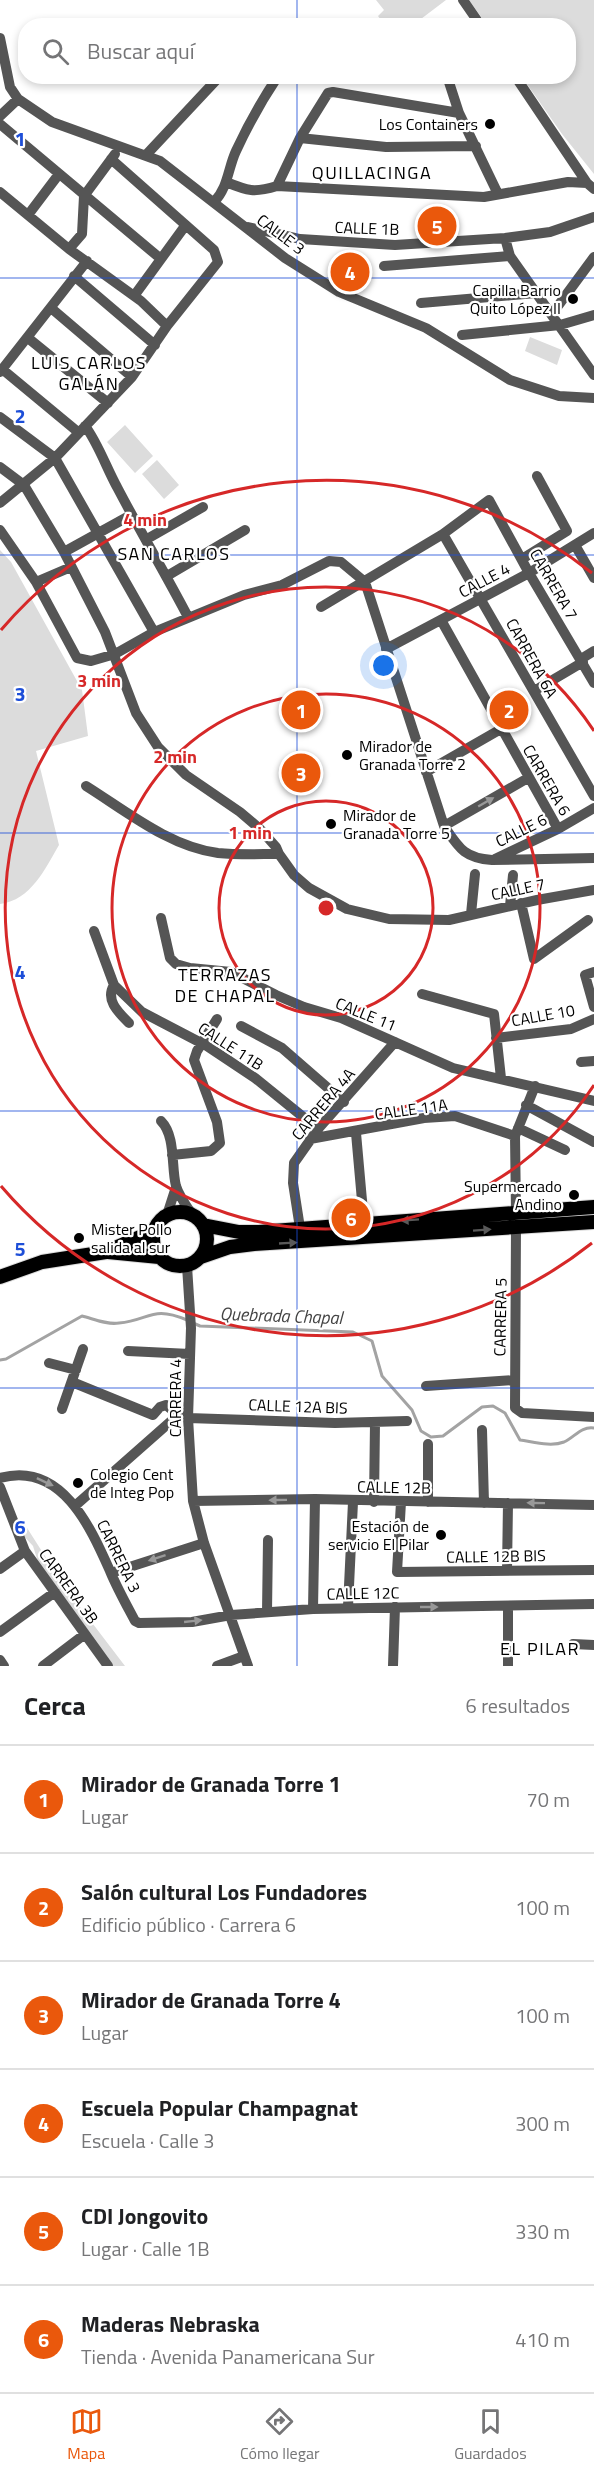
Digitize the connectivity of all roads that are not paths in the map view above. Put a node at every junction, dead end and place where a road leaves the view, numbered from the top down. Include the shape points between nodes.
1 (464, 0) edge
2 (476, 18) edge
3 (0, 38) edge
4 (213, 84) edge
5 (273, 84) edge
6 (450, 84) edge
7 (521, 84) edge
8 (18, 99) junction
9 (459, 113) junction
10 (0, 116) edge
11 (0, 124) edge
12 (300, 138) junction
13 (121, 146) junction
14 (476, 146) junction
15 (146, 155) junction
16 (111, 159) junction
17 (59, 174) junction
18 (226, 182) junction
19 (277, 186) junction
20 (591, 186) edge
21 (0, 192) edge
22 (498, 194) junction
23 (84, 196) junction
24 (214, 202) junction
25 (28, 215) junction
26 (594, 217) edge
27 (185, 226) junction
28 (246, 226) junction
29 (505, 238) junction
30 (69, 249) junction
31 (510, 256) junction
32 (594, 257) edge
33 (161, 259) junction
34 (87, 261) junction
35 (384, 266) dead end
36 (74, 276) junction
37 (536, 293) junction
38 (134, 296) junction
39 (421, 303) dead end
40 (51, 308) junction
41 (552, 314) junction
42 (594, 315) edge
43 (560, 325) junction
44 (167, 326) junction
45 (462, 335) dead end
46 (28, 338) junction
47 (155, 345) junction
48 (594, 357) edge
49 (582, 360) junction
50 (1, 371) edge
51 (594, 375) edge
52 (132, 377) junction
53 (594, 398) edge
54 (108, 403) junction
55 (0, 417) edge
56 (81, 429) junction
57 (55, 459) junction
58 (0, 467) edge
59 (537, 476) dead end
60 (24, 485) junction
61 (0, 503) edge
62 (203, 507) dead end
63 (131, 515) junction
64 (0, 530) edge
65 (245, 530) dead end
66 (99, 533) junction
67 (594, 533) edge
68 (443, 534) junction
69 (147, 539) junction
70 (574, 545) junction
71 (64, 552) junction
72 (522, 559) junction
73 (71, 567) junction
74 (529, 573) junction
75 (167, 576) junction
76 (594, 578) edge
77 (36, 582) junction
78 (365, 582) junction
79 (480, 599) junction
80 (321, 608) dead end
81 (188, 617) junction
82 (441, 620) junction
83 (154, 632) junction
84 (386, 649) junction
85 (594, 651) edge
86 (115, 654) junction
87 (582, 661) junction
88 (594, 683) edge
89 (534, 691) junction
90 (501, 729) junction
91 (426, 772) junction
92 (528, 778) junction
93 (86, 786) dead end
94 (594, 796) edge
95 (594, 808) edge
96 (444, 826) junction
97 (558, 829) junction
98 (279, 854) junction
99 (594, 858) edge
100 (492, 860) junction
101 (475, 874) dead end
102 (513, 875) dead end
103 (594, 890) edge
104 (515, 905) junction
105 (471, 915) junction
106 (161, 918) dead end
107 (588, 920) dead end
108 (94, 931) dead end
109 (590, 974) edge
110 (114, 985) junction
111 (422, 994) dead end
112 (594, 1007) edge
113 (216, 1019) dead end
114 (594, 1019) edge
115 (129, 1023) dead end
116 (241, 1026) dead end
117 (496, 1038) junction
118 (395, 1042) junction
119 (203, 1044) junction
120 (594, 1061) edge
121 (581, 1062) dead end
122 (501, 1078) junction
123 (535, 1086) junction
124 (594, 1101) edge
125 (344, 1102) junction
126 (526, 1105) junction
127 (160, 1121) dead end
128 (318, 1129) junction
129 (516, 1132) junction
130 (356, 1133) junction
131 (310, 1139) junction
132 (594, 1142) edge
133 (565, 1150) dead end
134 (172, 1155) junction
135 (176, 1187) junction
136 (594, 1207) edge
137 (516, 1212) junction
138 (167, 1215) junction
139 (198, 1220) junction
140 (594, 1222) edge
141 (364, 1223) junction
142 (516, 1227) junction
143 (300, 1228) junction
144 (154, 1231) junction
145 (106, 1252) junction
146 (159, 1257) junction
147 (201, 1257) junction
148 (187, 1266) junction
149 (0, 1277) edge
150 (83, 1349) dead end
151 (128, 1351) dead end
152 (190, 1354) junction
153 (49, 1363) dead end
154 (76, 1370) junction
155 (514, 1380) junction
156 (72, 1382) junction
157 (426, 1386) dead end
158 (62, 1408) dead end
159 (183, 1416) junction
160 (594, 1417) edge
161 (407, 1421) dead end
162 (375, 1423) junction
163 (482, 1430) dead end
164 (428, 1444) dead end
165 (3, 1477) edge
166 (1, 1495) edge
167 (315, 1499) junction
168 (193, 1501) junction
169 (352, 1502) junction
170 (374, 1502) junction
171 (401, 1502) junction
172 (428, 1502) junction
173 (484, 1503) junction
174 (508, 1503) junction
175 (594, 1504) edge
176 (76, 1505) junction
177 (268, 1540) dead end
178 (204, 1543) junction
179 (25, 1551) junction
180 (0, 1569) edge
181 (507, 1570) junction
182 (594, 1570) edge
183 (111, 1573) junction
184 (55, 1593) junction
185 (594, 1604) edge
186 (348, 1607) junction
187 (395, 1607) junction
188 (508, 1607) junction
189 (313, 1608) junction
190 (267, 1612) junction
191 (231, 1615) junction
192 (135, 1621) joint
193 (0, 1632) edge
194 (85, 1634) junction
195 (573, 1644) dead end
196 (594, 1645) edge
197 (0, 1660) edge
198 (246, 1661) edge
199 (4, 1666) edge
200 (43, 1666) edge
201 (108, 1666) edge
202 (217, 1666) edge
203 (393, 1666) edge
204 (508, 1666) edge

1 - 2 street
3 - 8 street via 10,87
4 - 15 street
5 - 18 street via 235,153
6 - 9 street
7 - 20 street
8 - 10 street
8 - 13 street, CALLE 3 via 52,122
9 - 12 street via 333,92 324,96
9 - 14 street
11 - 17 street
12 - 14 street via 386,147
12 - 19 street
13 - 15 street, CALLE 3
13 - 16 street
14 - 22 street
15 - 24 street, CALLE 3 via 160,161
16 - 23 street
16 - 27 street
17 - 23 street
17 - 25 street
18 - 19 street via 258,192
18 - 24 street
19 - 22 street via 484,197
20 - 22 street via 568,182
21 - 25 street
23 - 30 street via 82,234
23 - 33 street
24 - 28 street, CALLE 3
25 - 30 street
26 - 29 street, CALLE 1B via 550,232
27 - 33 street
27 - 44 street via 214,250 218,262
28 - 29 street, CALLE 1B via 300,239 360,244
28 - 53 street, CALLE 3 via 285,258 339,292 426,328 510,380 559,396
29 - 31 street
30 - 34 street
31 - 35 street
31 - 37 street
32 - 41 street
33 - 38 street
34 - 36 street
34 - 38 street
36 - 40 street
36 - 47 street
37 - 39 street
37 - 41 street
38 - 44 street
40 - 46 street
40 - 52 street
41 - 43 street
42 - 43 street
43 - 45 street
43 - 49 street
44 - 47 street
46 - 50 street
46 - 54 street
47 - 52 street
48 - 49 street
49 - 51 street
50 - 56 street
52 - 54 street
54 - 56 street
55 - 57 street
56 - 57 street
56 - 63 street via 94,437
57 - 60 street
57 - 66 street
58 - 60 street
59 - 72 street via 567,531
60 - 61 street
60 - 71 street, CALLE 7
62 - 69 street
63 - 66 street
63 - 69 street
64 - 77 street
65 - 75 street
66 - 71 street
66 - 83 street
67 - 70 street, CALLE 4
68 - 72 street, CARRERA 7 via 489,500
68 - 78 street
68 - 79 street, CARRERA 6A
69 - 75 street
70 - 74 street, CALLE 4
70 - 76 street
71 - 73 street, CALLE 7
72 - 74 street, CARRERA 7
73 - 77 street
73 - 86 street, CALLE 7
74 - 79 street, CALLE 4
74 - 87 street, CARRERA 7
75 - 81 street
77 - 86 street via 77,658 91,661
78 - 80 street
78 - 81 street via 342,562 329,561 282,585
78 - 84 street
79 - 82 street, CALLE 4
79 - 89 street, CARRERA 6A
81 - 83 street
82 - 84 street, CALLE 4
82 - 90 street, CARRERA 6
83 - 86 street
84 - 91 street
85 - 87 street
86 - 98 street, CALLE 7 via 136,713 158,747 186,775 260,829
87 - 88 street, CARRERA 7
87 - 89 street
89 - 94 street, CARRERA 6A
90 - 91 street
90 - 92 street, CARRERA 6
91 - 96 street
96 -> 92 street
92 - 97 street, CARRERA 6
93 - 98 street via 155,829 200,848 217,853
95 - 97 street, CALLE 6
96 - 100 street via 461,851
97 - 100 street, CALLE 6
98 - 105 street, CALLE 7 via 309,888 347,909 389,919 449,920
99 - 100 street
101 - 105 street
102 - 104 street
103 - 104 street, CALLE 7
104 - 105 street, CALLE 7
104 - 107 street via 534,958
106 - 118 street, CALLE 11 via 170,958 176,964 231,972 286,999
108 - 110 street, CALLE 11B
109 - 112 street
110 - 115 street via 112,1002
110 - 119 street, CALLE 11B via 142,1012
111 - 117 street, CALLE 10 via 494,1014
113 - 119 street
114 - 117 street, CALLE 10 via 571,1029
116 - 125 street via 282,1048
117 - 122 street
118 - 122 street, CALLE 11 via 453,1068
118 - 125 street, CARRERA 4A
119 - 128 street, CALLE 11B via 255,1078
119 - 134 street via 194,1060 218,1122 220,1143 211,1151
120 - 121 street
122 - 123 street, CALLE 11
123 - 124 street, CALLE 11
123 - 126 street
125 - 128 street, CARRERA 4A
126 - 129 street
126 - 132 street
127 - 134 street
128 - 131 street, CARRERA 4A
129 - 130 street, CALLE 11A via 455,1116 424,1118
129 - 133 street, CALLE 11A
129 - 137 street
130 - 131 street, CALLE 11A
130 - 141 street
131 - 143 street, CARRERA 4A via 294,1163
134 - 135 street
135 - 138 street
135 - 139 street
136 - 137 main road
137 -> 141 main road
138 - 139 main road via 180,1212
138 - 144 main road
139 - 143 main road via 239,1232
139 - 147 main road via 207,1244
140 - 142 main road
141 - 143 main road
147 -> 142 main road via 230,1247
142 - 155 street, CARRERA 5
144 - 145 main road
144 - 146 main road via 153,1244
145 - 146 main road
145 - 149 main road via 42,1262
146 - 148 main road via 170,1265
147 - 148 main road
148 - 152 street, CARRERA 4
150 - 154 street
151 - 152 street
152 - 159 street, CARRERA 4
153 - 154 street
154 - 156 street
155 - 157 street
155 - 160 street, CARRERA 5 via 515,1408 522,1413
156 - 158 street
156 - 159 street, CALLE 12A BIS via 153,1415 166,1405
159 - 162 street, CALLE 12A BIS
159 - 168 street, CARRERA 4
159 - 176 street
161 - 162 street, CALLE 12A BIS
162 - 170 street
163 - 173 street
164 - 172 street
165 -> 176 street via 35,1478 57,1488
166 - 179 street, CARRERA 3B
167 -> 168 street, CALLE 12B
167 - 169 street, CALLE 12B
167 - 189 street
168 - 178 street, CARRERA 4
169 - 170 street, CALLE 12B
169 - 186 street
170 - 171 street, CALLE 12B
171 - 172 street, CALLE 12B
171 - 181 street, CALLE 12B BIS via 398,1572
172 - 173 street, CALLE 12B
173 - 174 street, CALLE 12B
175 -> 174 street, CALLE 12B
174 - 181 street
176 - 183 street, CARRERA 3
177 - 190 street
178 -> 183 street
178 - 191 street, CARRERA 4
179 - 180 street
179 - 184 street, CARRERA 3B
181 - 182 street, CALLE 12B BIS
183 - 192 street, CARRERA 3
184 - 193 street
184 - 194 street, CARRERA 3B
185 - 188 street, CALLE 12C
186 - 187 street, CALLE 12C
186 - 189 street, CALLE 12C
187 -> 188 street, CALLE 12C
187 - 203 street
188 - 204 street
189 - 190 street, CALLE 12C
190 - 191 street, CALLE 12C
192 -> 191 street, CALLE 12C via 192,1622
191 - 198 street, CARRERA 4
194 - 200 street
194 - 201 street, CARRERA 3B
195 - 196 street
197 - 199 street
198 - 202 street

